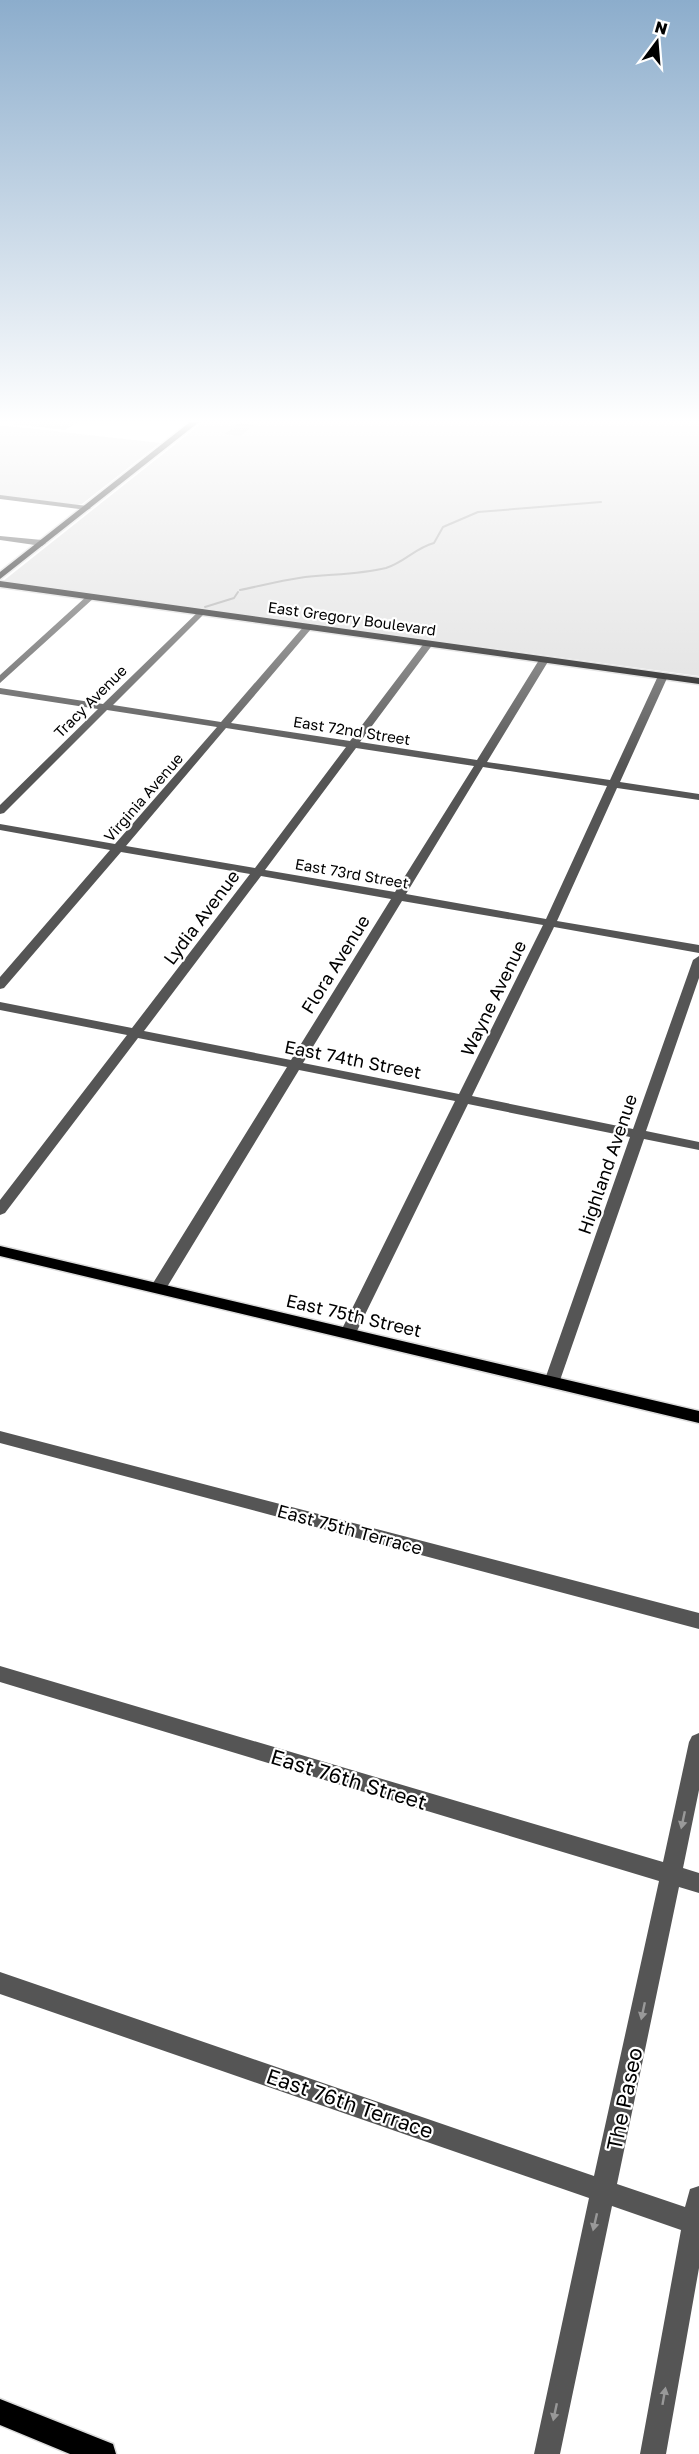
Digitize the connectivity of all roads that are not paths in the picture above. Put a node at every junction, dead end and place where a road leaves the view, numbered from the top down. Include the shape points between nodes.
1 (50, 537) edge
2 (0, 538) edge
3 (42, 543) junction
4 (0, 576) edge
5 (0, 584) edge
6 (92, 597) junction
7 (201, 612) junction
8 (309, 627) junction
9 (428, 644) junction
10 (544, 660) junction
11 (663, 676) junction
12 (0, 680) edge
13 (699, 681) edge
14 (0, 691) edge
15 (105, 707) junction
16 (225, 726) junction
17 (352, 745) junction
18 (479, 764) junction
19 (614, 784) junction
20 (699, 797) edge
21 (0, 811) edge
22 (0, 827) edge
23 (119, 848) junction
24 (258, 872) junction
25 (398, 896) junction
26 (550, 923) junction
27 (699, 949) edge
28 (699, 960) edge
29 (0, 985) edge
30 (0, 1006) edge
31 (135, 1033) junction
32 (294, 1065) junction
33 (463, 1099) junction
34 (638, 1134) junction
35 (699, 1146) edge
36 (0, 1210) edge
37 (0, 1251) edge
38 (158, 1288) junction
39 (348, 1334) junction
40 (552, 1382) junction
41 (699, 1417) edge
42 (0, 1437) edge
43 (699, 1621) edge
44 (0, 1674) edge
45 (699, 1742) edge
46 (671, 1875) junction
47 (699, 1883) edge
48 (0, 1983) edge
49 (603, 2191) junction
50 (699, 2198) edge
51 (697, 2224) edge
52 (0, 2412) edge
53 (103, 2454) edge
54 (547, 2454) edge
55 (653, 2454) edge

1 - 3 main road
2 - 3 street
3 - 4 main road
5 - 6 main road, East Gregory Boulevard
6 - 7 main road, East Gregory Boulevard
6 - 12 street
7 - 8 main road, East Gregory Boulevard
7 - 15 street, Tracy Avenue
8 - 9 main road, East Gregory Boulevard
8 - 16 street, Virginia Avenue
9 - 10 main road, East Gregory Boulevard
9 - 17 street, Lydia Avenue
10 - 11 main road, East Gregory Boulevard
10 - 18 street, Flora Avenue
11 - 13 main road, East Gregory Boulevard
11 - 19 street, Wayne Avenue
14 - 15 street, East 72nd Street
15 - 16 street, East 72nd Street
15 - 21 street, Tracy Avenue
16 - 17 street, East 72nd Street
16 - 23 street, Virginia Avenue
17 - 18 street, East 72nd Street
17 - 24 street, Lydia Avenue
18 - 19 street, East 72nd Street
18 - 25 street, Flora Avenue
19 - 20 street, East 72nd Street
19 - 26 street, Wayne Avenue
22 - 23 street, East 73rd Street
23 - 24 street, East 73rd Street
23 - 29 street, Virginia Avenue
24 - 25 street, East 73rd Street
24 - 31 street, Lydia Avenue
25 - 26 street, East 73rd Street
25 - 32 street, Flora Avenue
26 - 27 street, East 73rd Street
26 - 33 street, Wayne Avenue
28 - 34 street, Highland Avenue
30 - 31 street, East 74th Street
31 - 32 street, East 74th Street
31 - 36 street, Lydia Avenue
32 - 33 street, East 74th Street
32 - 38 street, Flora Avenue
33 - 34 street, East 74th Street
33 - 39 street, Wayne Avenue
34 - 35 street, East 74th Street
34 - 40 street, Highland Avenue
37 - 38 main road, East 75th Street
38 - 39 main road, East 75th Street
39 - 40 main road, East 75th Street
40 - 41 main road, East 75th Street
42 - 43 street, East 75th Terrace
44 - 46 street, East 76th Street
45 -> 46 street, The Paseo
46 - 47 street, East 76th Street
46 -> 49 street, The Paseo
48 - 49 street, East 76th Terrace
49 - 51 street, East 76th Terrace
49 -> 54 street, The Paseo
50 - 51 street
55 -> 51 street
52 - 53 main road

